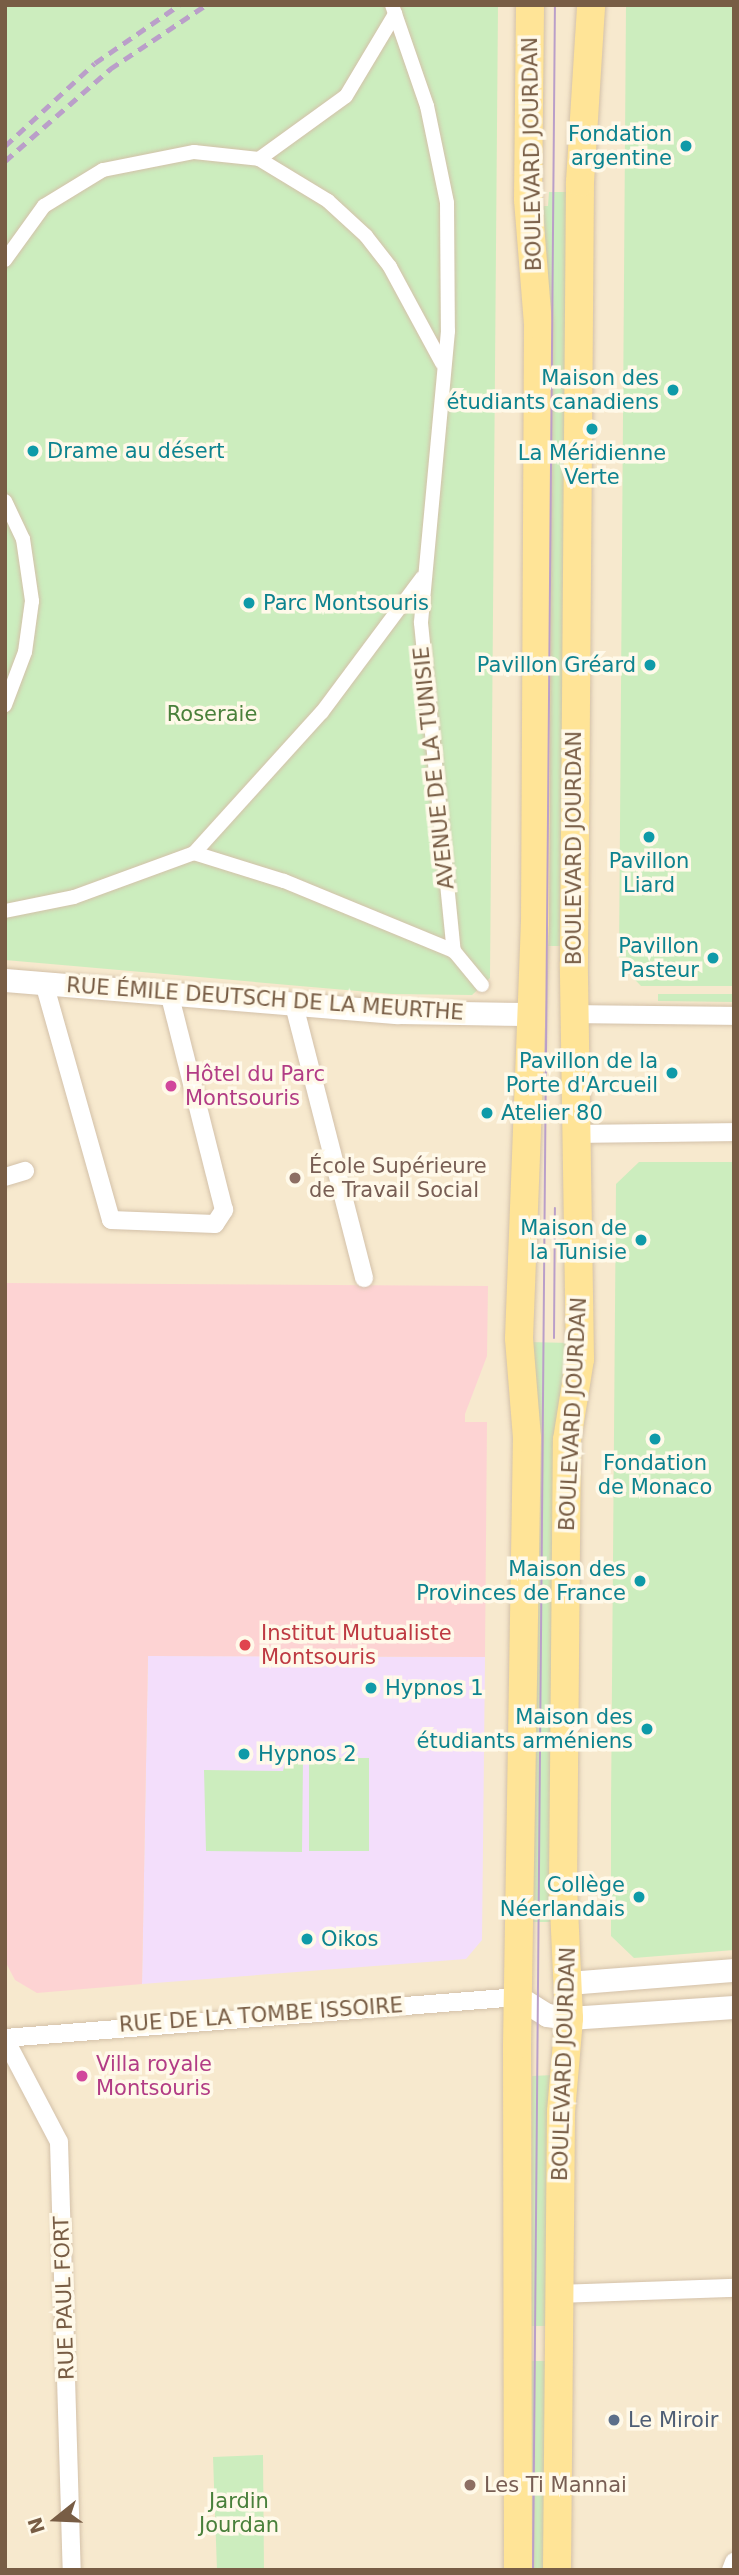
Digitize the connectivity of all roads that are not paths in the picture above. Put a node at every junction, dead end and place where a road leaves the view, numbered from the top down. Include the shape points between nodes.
1 (530, 5) edge
2 (591, 5) edge
3 (393, 10) edge
4 (260, 159) junction
5 (5, 260) edge
6 (442, 363) junction
7 (5, 501) edge
8 (422, 578) junction
9 (5, 705) edge
10 (194, 853) junction
11 (5, 911) edge
12 (454, 951) junction
13 (5, 980) edge
14 (44, 983) junction
15 (482, 985) dead end
16 (169, 993) junction
17 (294, 1005) junction
18 (528, 1014) junction
19 (576, 1014) junction
20 (734, 1016) edge
21 (734, 1132) edge
22 (580, 1133) junction
23 (24, 1171) dead end
24 (5, 1177) edge
25 (365, 1278) dead end
26 (734, 1970) edge
27 (568, 1983) junction
28 (518, 1997) junction
29 (734, 2007) edge
30 (569, 2018) junction
31 (5, 2038) edge
32 (734, 2288) edge
33 (559, 2294) junction
34 (734, 2562) edge
35 (72, 2570) edge
36 (518, 2570) edge
37 (557, 2570) edge
38 (731, 2570) edge

1 - 18 main road, BOULEVARD JOURDAN via 528,209 538,338 535,922
2 - 19 main road, BOULEVARD JOURDAN via 580,204
3 - 4 street via 346,96
3 - 6 street, AVENUE DE LA TUNISIE via 427,106 445,193 449,281
4 - 5 street via 194,152 103,170 44,206
4 - 6 street via 328,201 360,229 390,267
6 - 8 street, AVENUE DE LA TUNISIE
7 - 9 street via 23,539 32,601 25,652
8 - 10 street via 322,712
8 - 12 street, AVENUE DE LA TUNISIE via 431,764
10 - 11 street via 74,897
10 - 12 street via 284,881
12 - 15 street
13 - 14 street, RUE ÉMILE DEUTSCH DE LA MEURTHE
14 - 16 street, RUE ÉMILE DEUTSCH DE LA MEURTHE
14 - 16 street via 111,1220 215,1224 224,1210
16 - 17 street, RUE ÉMILE DEUTSCH DE LA MEURTHE
17 - 18 street, RUE ÉMILE DEUTSCH DE LA MEURTHE
17 - 25 street
18 - 28 main road, BOULEVARD JOURDAN via 519,1338 527,1438
19 - 20 street
19 - 22 main road, BOULEVARD JOURDAN
21 - 22 street
22 - 27 main road, BOULEVARD JOURDAN via 580,1359 567,1440 563,1888
23 - 24 street
26 - 27 street
27 - 30 main road, BOULEVARD JOURDAN
28 - 30 street via 547,2015
28 - 31 street, RUE DE LA TOMBE ISSOIRE
28 - 36 main road, BOULEVARD JOURDAN
29 - 30 street
30 - 33 main road, BOULEVARD JOURDAN
31 - 35 street, RUE PAUL FORT via 59,2142
32 - 33 street
33 - 37 main road, BOULEVARD JOURDAN via 564,2356
34 - 38 street

